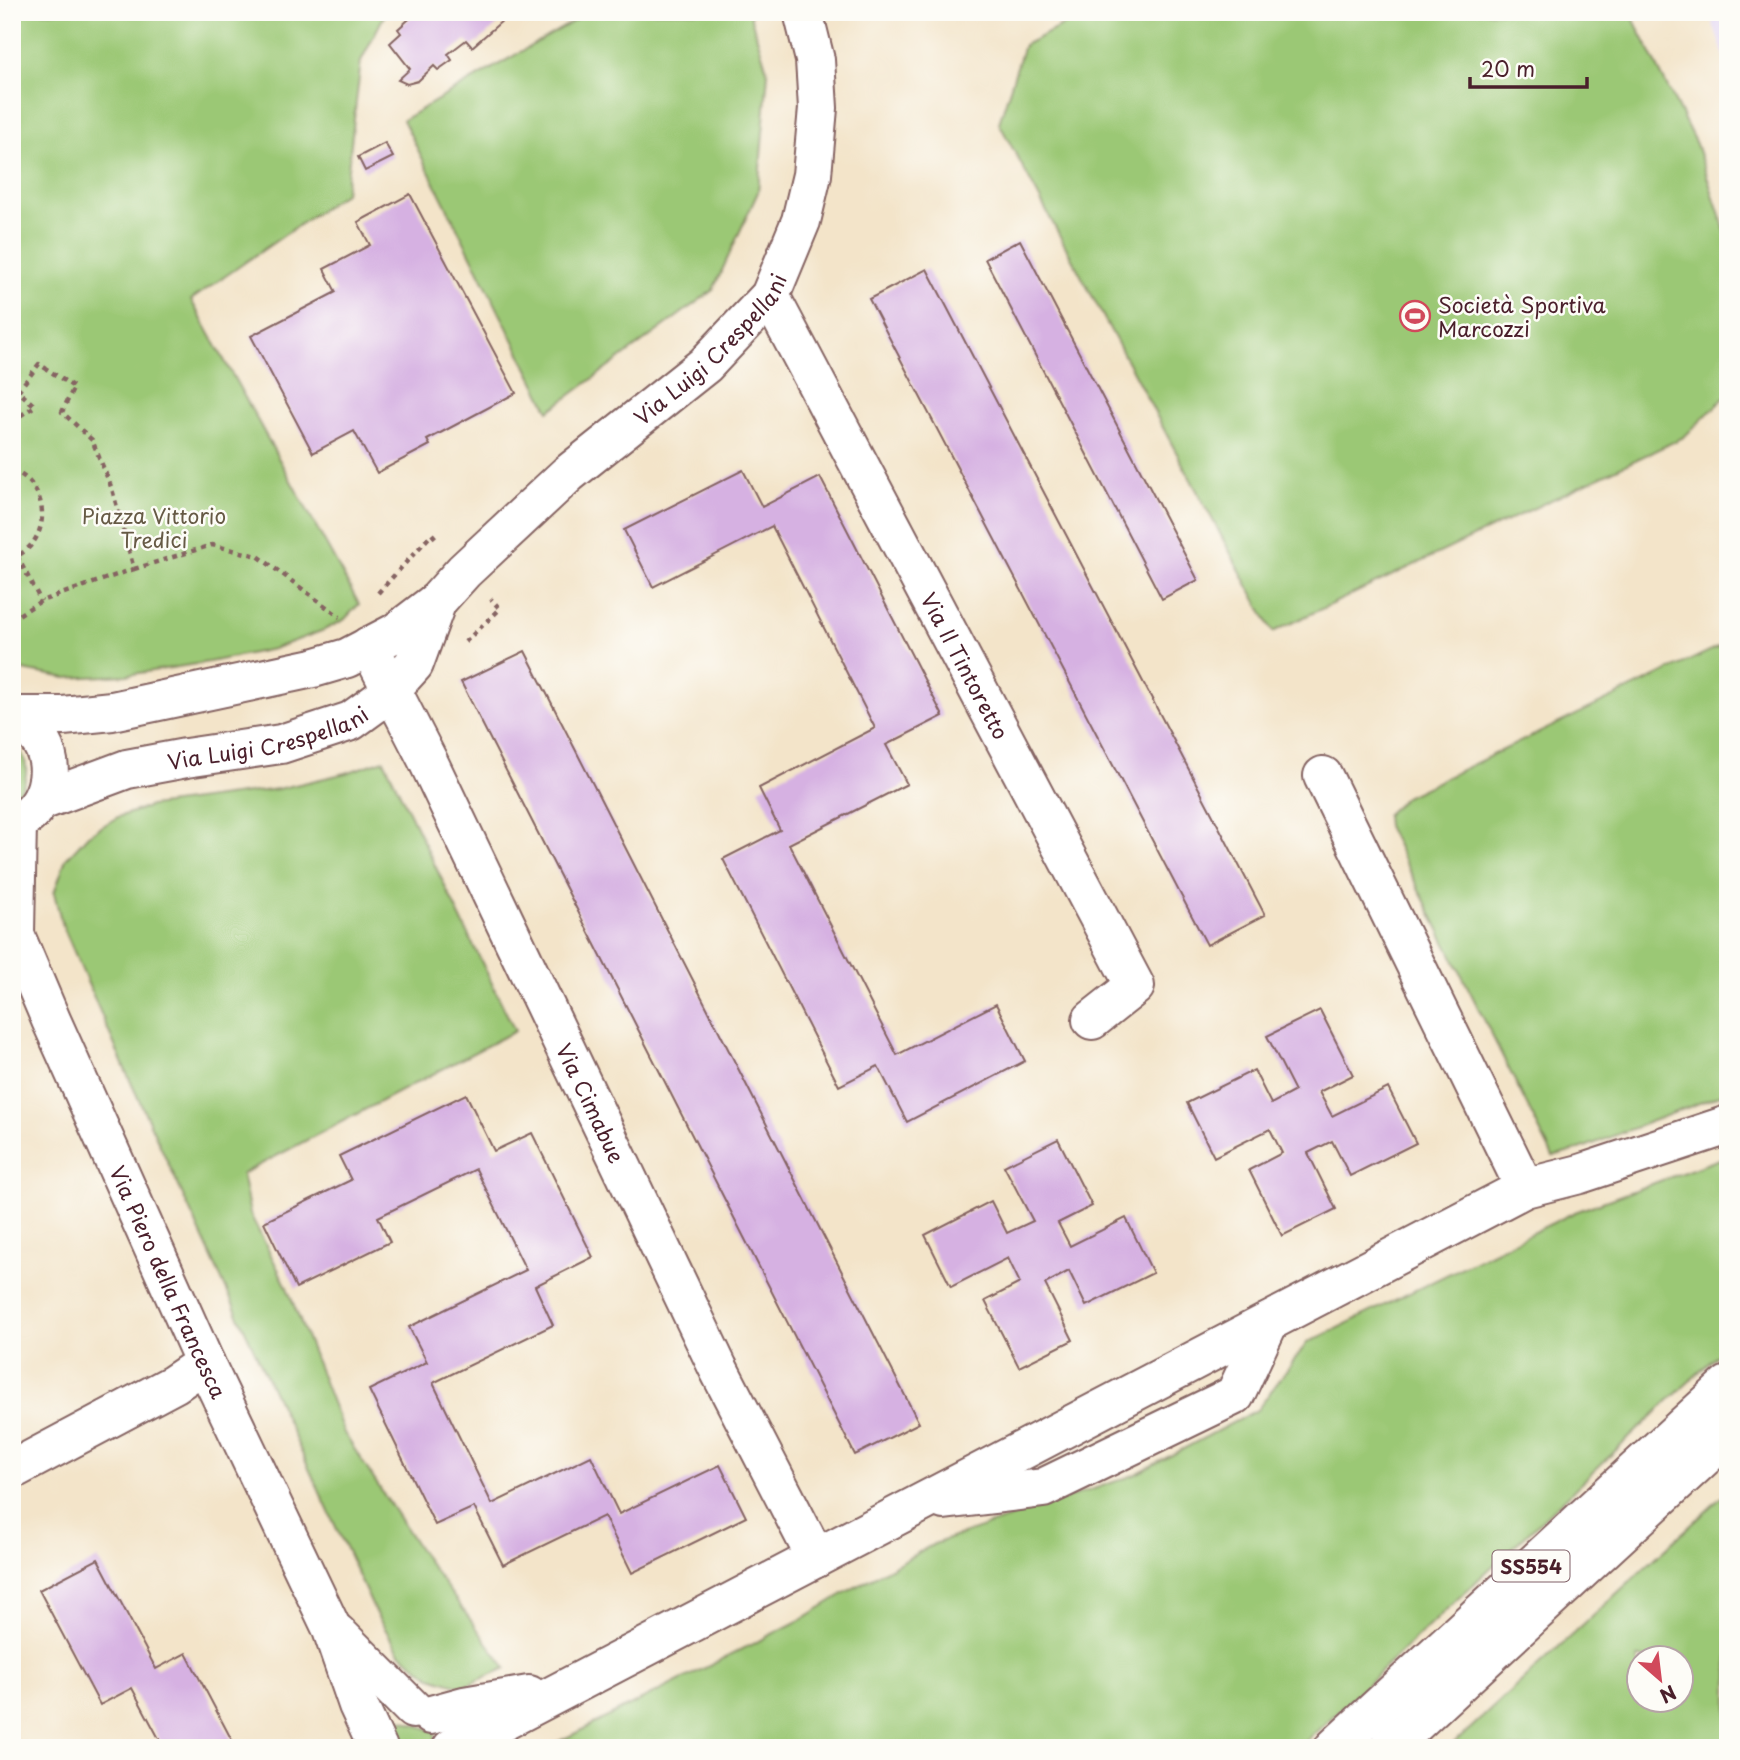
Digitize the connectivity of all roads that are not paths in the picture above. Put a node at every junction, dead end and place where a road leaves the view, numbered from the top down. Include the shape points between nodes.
1 (803, 12) edge
2 (770, 296) junction
3 (437, 601) junction
4 (369, 646) junction
5 (392, 688) junction
6 (12, 717) edge
7 (1323, 776) dead end
8 (23, 816) edge
9 (17, 951) edge
10 (1092, 1020) dead end
11 (1728, 1125) edge
12 (1525, 1188) junction
13 (1269, 1322) junction
14 (205, 1363) junction
15 (1728, 1385) edge
16 (1728, 1435) edge
17 (12, 1470) edge
18 (921, 1503) junction
19 (816, 1558) junction
20 (331, 1627) junction
21 (559, 1691) junction
22 (430, 1724) edge
23 (379, 1748) edge
24 (452, 1748) edge
25 (1334, 1748) edge
26 (1389, 1748) edge

1 - 2 main road, Via Luigi Crespellani via 815,60 818,108 812,175 801,221
2 - 3 main road, Via Luigi Crespellani via 705,365 568,474
2 - 10 main road, Via Il Tintoretto via 1135,986
3 - 4 main road, Via Luigi Crespellani via 395,633
3 - 5 main road, Via Luigi Crespellani via 414,664
4 - 5 main road, Via Cimabue
4 - 6 main road, Via Luigi Crespellani via 313,668 112,711
5 - 8 main road, Via Luigi Crespellani via 351,721 281,744 127,769
5 - 19 main road, Via Cimabue via 718,1368
6 - 8 main road, Via Piero della Francesca via 40,739 47,755 48,779
7 - 12 main road
8 - 9 main road, Via Piero della Francesca
9 - 14 main road, Via Piero della Francesca
11 - 12 main road
12 - 13 main road
13 - 18 main road
13 - 18 main road via 1235,1395 1043,1488
14 - 17 main road
14 - 20 main road, Via Piero della Francesca
15 - 25 main road, SS554
16 - 26 main road, SS554
18 - 19 main road
19 - 21 main road
20 - 22 main road, Via Piero della Francesca
20 - 23 main road, Via Piero della Francesca via 358,1705
21 - 22 main road via 464,1706
21 - 24 main road
22 - 23 main road, Via Piero della Francesca via 394,1714 382,1729

